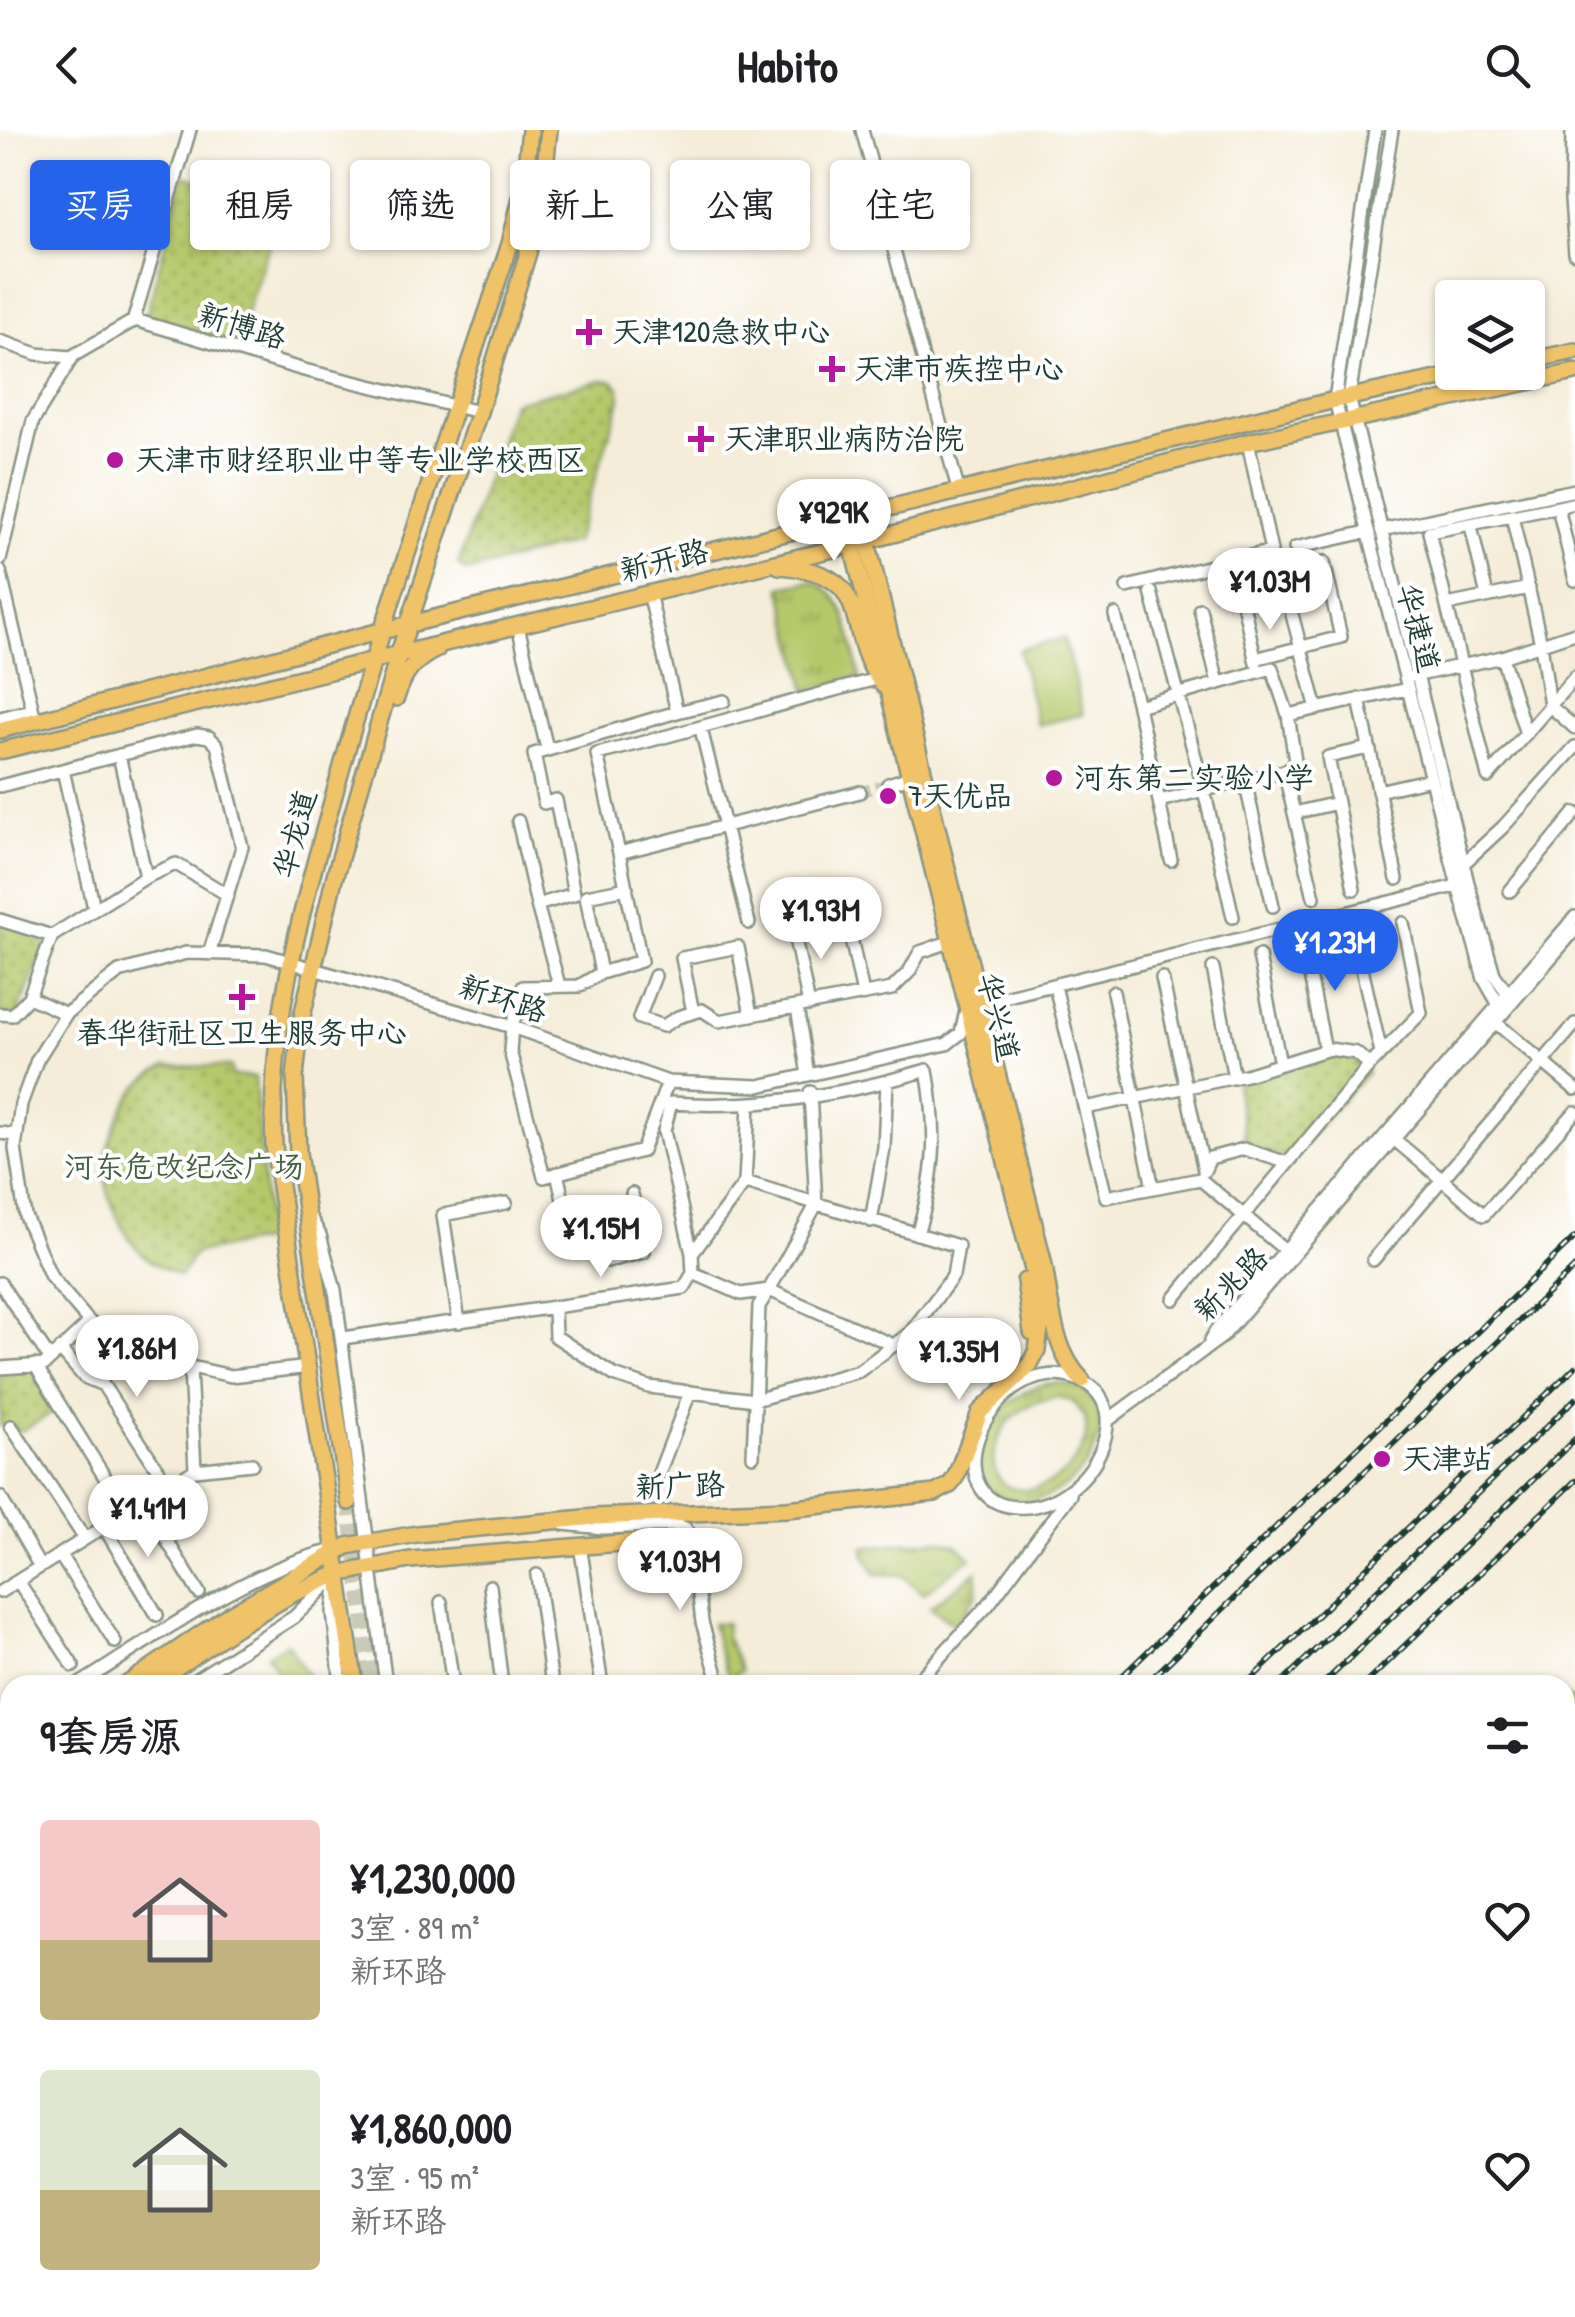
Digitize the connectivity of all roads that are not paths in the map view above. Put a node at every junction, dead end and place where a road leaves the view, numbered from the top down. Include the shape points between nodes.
1 (190, 130) edge
2 (530, 130) edge
3 (550, 130) edge
4 (862, 130) edge
5 (1375, 130) edge
6 (1392, 130) edge
7 (1572, 130) edge
8 (1575, 254) edge
9 (135, 320) junction
10 (0, 341) edge
11 (1575, 352) edge
12 (71, 357) junction
13 (1545, 358) edge
14 (1575, 372) edge
15 (1435, 380) edge
16 (1342, 399) junction
17 (456, 406) junction
18 (479, 412) junction
19 (1346, 420) junction
20 (1248, 442) junction
21 (1575, 490) edge
22 (959, 493) junction
23 (1575, 503) edge
24 (902, 507) junction
25 (1558, 507) junction
26 (1512, 516) junction
27 (853, 519) junction
28 (1471, 526) junction
29 (1381, 530) junction
30 (800, 532) junction
31 (1367, 532) junction
32 (860, 547) junction
33 (1296, 548) dead end
34 (0, 560) edge
35 (1324, 562) dead end
36 (760, 566) junction
37 (1280, 569) dead end
38 (0, 571) edge
39 (1575, 580) edge
40 (1127, 586) dead end
41 (1529, 588) junction
42 (649, 592) junction
43 (1150, 592) dead end
44 (872, 594) junction
45 (1487, 596) junction
46 (1243, 604) dead end
47 (1447, 604) junction
48 (1200, 609) dead end
49 (464, 611) junction
50 (1115, 615) dead end
51 (407, 625) junction
52 (518, 626) junction
53 (381, 631) junction
54 (1575, 633) edge
55 (464, 638) junction
56 (1541, 644) junction
57 (1300, 647) junction
58 (396, 651) junction
59 (1502, 657) junction
60 (372, 658) junction
61 (1255, 658) junction
62 (1460, 666) junction
63 (1258, 672) junction
64 (1575, 677) edge
65 (1410, 680) junction
66 (885, 683) junction
67 (1218, 684) junction
68 (1176, 695) junction
69 (1360, 699) junction
70 (724, 701) dead end
71 (1138, 706) junction
72 (1550, 706) junction
73 (1316, 709) junction
74 (677, 712) junction
75 (33, 715) junction
76 (1288, 715) junction
77 (0, 718) edge
78 (1575, 728) edge
79 (701, 729) junction
80 (0, 730) edge
81 (1526, 734) junction
82 (350, 736) junction
83 (1575, 747) edge
84 (1368, 748) junction
85 (548, 749) junction
86 (3, 751) edge
87 (119, 755) junction
88 (63, 770) junction
89 (1284, 771) junction
90 (910, 777) junction
91 (1431, 779) junction
92 (1245, 780) junction
93 (888, 784) tunnel mouth
94 (0, 786) edge
95 (1204, 790) junction
96 (1378, 791) junction
97 (860, 792) tunnel mouth
98 (1159, 801) junction
99 (1336, 803) junction
100 (1294, 813) junction
101 (1575, 813) edge
102 (518, 820) dead end
103 (726, 827) junction
104 (346, 838) junction
105 (619, 853) junction
106 (1172, 860) dead end
107 (1464, 863) junction
108 (146, 877) junction
109 (1398, 878) dead end
110 (1464, 884) junction
111 (627, 888) junction
112 (1354, 889) dead end
113 (1510, 891) dead end
114 (228, 895) junction
115 (1314, 897) dead end
116 (537, 905) junction
117 (1273, 906) dead end
118 (94, 908) junction
119 (1575, 916) edge
120 (1233, 917) dead end
121 (0, 920) edge
122 (750, 923) dead end
123 (1402, 923) dead end
124 (1575, 930) edge
125 (1354, 932) dead end
126 (52, 936) junction
127 (952, 940) junction
128 (1304, 946) dead end
129 (210, 954) junction
130 (1259, 956) dead end
131 (290, 961) junction
132 (311, 967) junction
133 (1213, 968) dead end
134 (601, 973) junction
135 (655, 976) dead end
136 (1162, 978) dead end
137 (559, 985) dead end
138 (1056, 986) junction
139 (1113, 992) dead end
140 (862, 994) junction
141 (29, 997) junction
142 (973, 1005) junction
143 (803, 1006) junction
144 (1503, 1007) junction
145 (693, 1012) junction
146 (0, 1014) edge
147 (66, 1014) junction
148 (751, 1015) junction
149 (1575, 1024) edge
150 (512, 1027) junction
151 (1325, 1050) junction
152 (1381, 1053) junction
153 (1543, 1062) junction
154 (1280, 1064) junction
155 (1370, 1065) junction
156 (808, 1076) junction
157 (1234, 1078) junction
158 (668, 1082) junction
159 (886, 1082) junction
160 (1186, 1088) junction
161 (1575, 1089) edge
162 (810, 1094) junction
163 (1135, 1098) junction
164 (749, 1105) junction
165 (1085, 1108) junction
166 (1575, 1112) edge
167 (0, 1133) edge
168 (17, 1135) junction
169 (1395, 1140) junction
170 (1288, 1163) junction
171 (556, 1173) junction
172 (1202, 1175) junction
173 (1442, 1179) junction
174 (744, 1182) junction
175 (1153, 1188) junction
176 (632, 1194) dead end
177 (506, 1202) dead end
178 (1016, 1202) junction
179 (816, 1204) junction
180 (306, 1210) junction
181 (1244, 1216) junction
182 (871, 1221) junction
183 (917, 1234) junction
184 (1285, 1250) junction
185 (692, 1254) junction
186 (1374, 1260) dead end
187 (693, 1273) junction
188 (0, 1283) edge
189 (769, 1290) junction
190 (1174, 1299) dead end
191 (554, 1309) junction
192 (90, 1322) junction
193 (460, 1322) junction
194 (342, 1338) junction
195 (1208, 1344) junction
196 (893, 1345) junction
197 (60, 1349) junction
198 (50, 1359) junction
199 (36, 1365) junction
200 (309, 1367) junction
201 (0, 1368) edge
202 (190, 1369) junction
203 (1082, 1380) junction
204 (690, 1392) junction
205 (755, 1400) junction
206 (1107, 1421) junction
207 (12, 1426) dead end
208 (753, 1456) dead end
209 (252, 1464) dead end
210 (196, 1470) junction
211 (659, 1473) dead end
212 (1076, 1486) junction
213 (169, 1487) junction
214 (935, 1494) joint
215 (0, 1497) edge
216 (144, 1502) junction
217 (349, 1502) tunnel mouth
218 (812, 1506) junction
219 (127, 1513) junction
220 (554, 1522) junction
221 (104, 1527) junction
222 (85, 1539) junction
223 (671, 1539) joint
224 (368, 1541) junction
225 (580, 1545) junction
226 (334, 1550) junction
227 (60, 1555) junction
228 (693, 1560) junction
229 (371, 1566) junction
230 (40, 1567) junction
231 (338, 1574) junction
232 (537, 1575) dead end
233 (18, 1581) junction
234 (490, 1586) dead end
235 (0, 1592) edge
236 (198, 1593) dead end
237 (441, 1602) dead end
238 (157, 1615) dead end
239 (115, 1642) dead end
240 (74, 1666) dead end
241 (95, 1675) edge
242 (141, 1675) edge
243 (165, 1675) edge
244 (203, 1675) edge
245 (340, 1675) edge
246 (353, 1675) edge
247 (385, 1675) edge
248 (452, 1675) edge
249 (501, 1675) edge
250 (551, 1675) edge
251 (600, 1675) edge
252 (716, 1675) edge
253 (923, 1675) edge

1 - 9 street
2 - 17 main road, 华龙道 via 510,244
3 - 18 main road via 537,218
4 - 22 street
5 - 16 street, 华捷道
6 - 16 street, 华捷道
7 - 8 street
9 - 12 street
9 - 17 street, 新博路
10 - 12 street
11 - 13 main road
12 - 34 street via 32,421
14 - 19 main road, 新开路
15 - 16 main road, 新开路
16 - 19 street, 华捷道
16 - 22 main road, 新开路
17 - 18 street, 新博路
17 - 53 main road, 华龙道
18 - 51 main road
19 - 20 main road, 新开路
19 - 29 street, 华捷道
19 - 31 street, 华捷道
20 - 32 main road, 新开路
20 - 40 street via 1271,551
21 - 29 street
22 - 24 main road, 新开路
23 - 25 street
24 - 27 main road, 新开路
24 - 32 main road
25 - 26 street
25 - 39 street
26 - 28 street
26 - 41 street
27 - 30 main road, 新开路
27 - 32 main road, 华兴道
28 - 45 street
28 - 47 street via 1429,532
29 - 65 street, 华捷道
30 - 32 main road
30 - 49 main road, 新开路
31 - 33 street
31 - 65 street, 华捷道
32 - 36 main road, 新开路
32 - 44 main road, 华兴道
35 - 57 street via 1341,637
36 - 42 main road, 新开路
36 - 66 main road via 811,571 848,593 864,648
37 - 57 street
38 - 75 street
41 - 45 street
41 - 56 street
42 - 52 main road, 新开路
42 - 74 street
43 - 68 street
44 - 66 main road, 华兴道
44 - 142 main road, 华兴道 via 950,874
45 - 47 street
46 - 61 street
47 - 62 street
48 - 67 street
49 - 51 main road, 新开路
49 - 58 main road
50 - 71 street
51 - 53 main road, 新开路
51 - 58 main road
52 - 55 main road, 新开路
52 - 85 street
53 - 60 main road, 华龙道
53 - 75 main road, 新开路
54 - 56 street
55 - 58 main road, 新开路
55 - 104 main road via 406,672 366,798
56 - 59 street
56 - 72 street
57 - 61 street
57 - 73 street
58 - 60 main road, 新开路
58 - 82 main road via 374,681
58 - 104 main road
59 - 62 street
59 - 81 street
60 - 82 main road, 华龙道
60 - 86 main road, 新开路
61 - 63 street
62 - 65 street
62 - 81 street via 1488,778
63 - 67 street
63 - 76 street via 1272,668
64 - 72 street
65 - 69 street
65 - 91 street, 华捷道
65 - 107 street, 华捷道
66 - 79 street
66 - 90 main road, 华兴道
67 - 68 street
68 - 71 street
68 - 95 street
69 - 73 street
69 - 84 street
70 - 74 street
71 - 98 street
72 - 78 street
72 - 81 street
73 - 76 street
74 - 85 street
75 - 77 street
75 - 80 main road, 新开路
76 - 89 street via 1296,768
79 - 103 street
79 - 105 street via 596,754
82 - 131 main road, 华龙道
83 - 107 street
84 - 96 street
84 - 99 street via 1328,757
85 - 116 street via 534,754 544,804 556,800 574,894
87 - 88 street
87 - 108 street
87 - 114 street via 196,734 210,737 242,847
88 - 94 street
88 - 118 street
89 - 92 street
89 - 100 street
90 - 93 street
90 - 127 main road, 华兴道
91 - 96 street
91 - 110 street, 华捷道
92 - 95 street
92 - 117 street
95 - 98 street
95 - 120 street
96 - 109 street
97 - 103 street
98 - 106 street
99 - 100 street
99 - 112 street
100 - 115 street
101 - 113 street
102 - 116 street
103 - 105 street
103 - 122 street
104 - 132 main road
105 - 111 street
107 - 110 street, 华捷道
108 - 114 street via 176,864
108 - 118 street
110 - 138 street
110 - 144 street, 华捷道 via 1484,979
111 - 134 street via 641,961
111 - 134 street via 586,896
114 - 129 street
116 - 137 street
118 - 126 street
119 - 144 street, 新兆路
121 - 126 street
123 - 152 street via 1420,1013
124 - 144 street, 新兆路
125 - 152 street
126 - 141 street
127 - 140 street via 920,952 892,988
127 - 142 main road, 华兴道
128 - 151 street
129 - 131 street, 新环路
129 - 147 street, 新环路 via 186,952 119,972
130 - 154 street
131 - 132 street, 新环路
131 - 200 main road, 华龙道 via 272,1108
132 - 150 street, 新环路
132 - 180 main road via 295,1077
133 - 157 street
134 - 150 street via 578,986 523,987
135 - 145 street via 639,1018 663,1026
136 - 160 street
138 - 142 street
138 - 165 street
139 - 163 street
140 - 143 street
140 - 143 street via 846,916 793,929
141 - 146 street via 12,1015
141 - 147 street
142 - 156 street, 新环路 via 947,1044
142 - 178 main road, 华兴道
142 - 203 main road, 华兴道 via 1060,1347
143 - 148 street
143 - 156 street
144 - 153 street
144 - 169 street, 新兆路
144 - 184 street, 新兆路
145 - 148 street via 719,1021
145 - 148 street via 682,958 738,947
147 - 168 street, 新环路 via 36,1060
149 - 153 street
150 - 158 street, 新环路
150 - 171 street via 510,1051 544,1177
151 - 154 street
151 - 155 street via 1356,1052
152 - 155 street
153 - 161 street
153 - 173 street
154 - 157 street
155 - 170 street
156 - 158 street, 新环路 via 759,1086
157 - 160 street
158 - 171 street via 642,1152
159 - 162 street
159 - 182 street via 884,1148
159 - 183 street via 927,1070 934,1169
160 - 163 street
160 - 172 street
162 - 164 street
162 - 179 street
163 - 165 street
163 - 175 street
164 - 174 street
164 - 185 street via 671,1103 664,1132
165 - 175 street via 1106,1197
166 - 173 street via 1484,1215
167 - 168 street
168 - 192 street, 新环路 via 25,1216 51,1277
169 - 173 street
169 - 195 street, 新兆路 via 1223,1336
170 - 172 street via 1244,1149 1210,1158
170 - 181 street
171 - 176 street via 574,1249 605,1246 608,1261 644,1252
172 - 175 street
172 - 181 street
173 - 186 street
174 - 179 street
174 - 185 street
177 - 193 street via 442,1215
178 - 214 main road, 华兴道 via 1039,1299 1040,1341 1028,1366 980,1412 956,1476
178 - 218 main road via 1030,1346 970,1410 947,1477 929,1488
179 - 182 street
179 - 189 street
180 - 194 street via 320,1235
180 - 217 main road
181 - 184 street
181 - 190 street
182 - 183 street
183 - 196 street via 958,1246 953,1276
184 - 195 street, 新兆路
185 - 187 street
187 - 189 street via 741,1294
187 - 191 street via 684,1288
188 - 198 street
189 - 196 street
189 - 205 street via 759,1306
191 - 193 street
191 - 204 street via 556,1336 614,1375
192 - 197 street
192 - 202 street, 新环路 via 97,1331
193 - 194 street
194 - 224 street
195 - 206 street
196 - 205 street via 859,1371
197 - 198 street
197 - 213 street via 84,1378 103,1385
198 - 199 street
199 - 201 street
199 - 219 street
200 - 202 street, 新环路 via 232,1376
200 - 226 main road, 华龙道
202 - 210 street
203 - 206 street via 1101,1398
203 - 212 street via 1046,1375 1016,1386 988,1415 974,1454 980,1482 1006,1506 1044,1504
204 - 205 street
204 - 211 street
205 - 208 street
206 - 212 street via 1102,1450
207 - 222 street
209 - 210 street
210 - 213 street
212 - 253 street via 988,1604
213 - 216 street
214 - 218 main road, 新广路
215 - 230 street
216 - 219 street
216 - 236 street
218 - 220 main road, 新广路
219 - 221 street
220 - 224 main road, 新广路
220 - 228 street via 603,1528 676,1524 692,1538
221 - 222 street
221 - 238 street
222 - 227 street
223 - 225 main road, 新广路
223 - 228 street
224 - 226 main road, 新广路
224 - 229 street
225 - 229 main road, 新广路
225 - 251 street
226 - 231 main road, 华龙道
226 - 241 street via 258,1576
226 - 242 main road, 新广路
227 - 230 street
227 - 239 street
228 - 252 street
229 - 231 main road, 新广路
229 - 247 street
230 - 233 street
231 - 243 main road, 新广路 via 294,1593
231 - 244 street via 294,1617
231 - 245 street via 333,1612
231 - 246 main road, 华龙道
232 - 250 street
233 - 235 street
233 - 240 street
234 - 249 street
237 - 248 street

